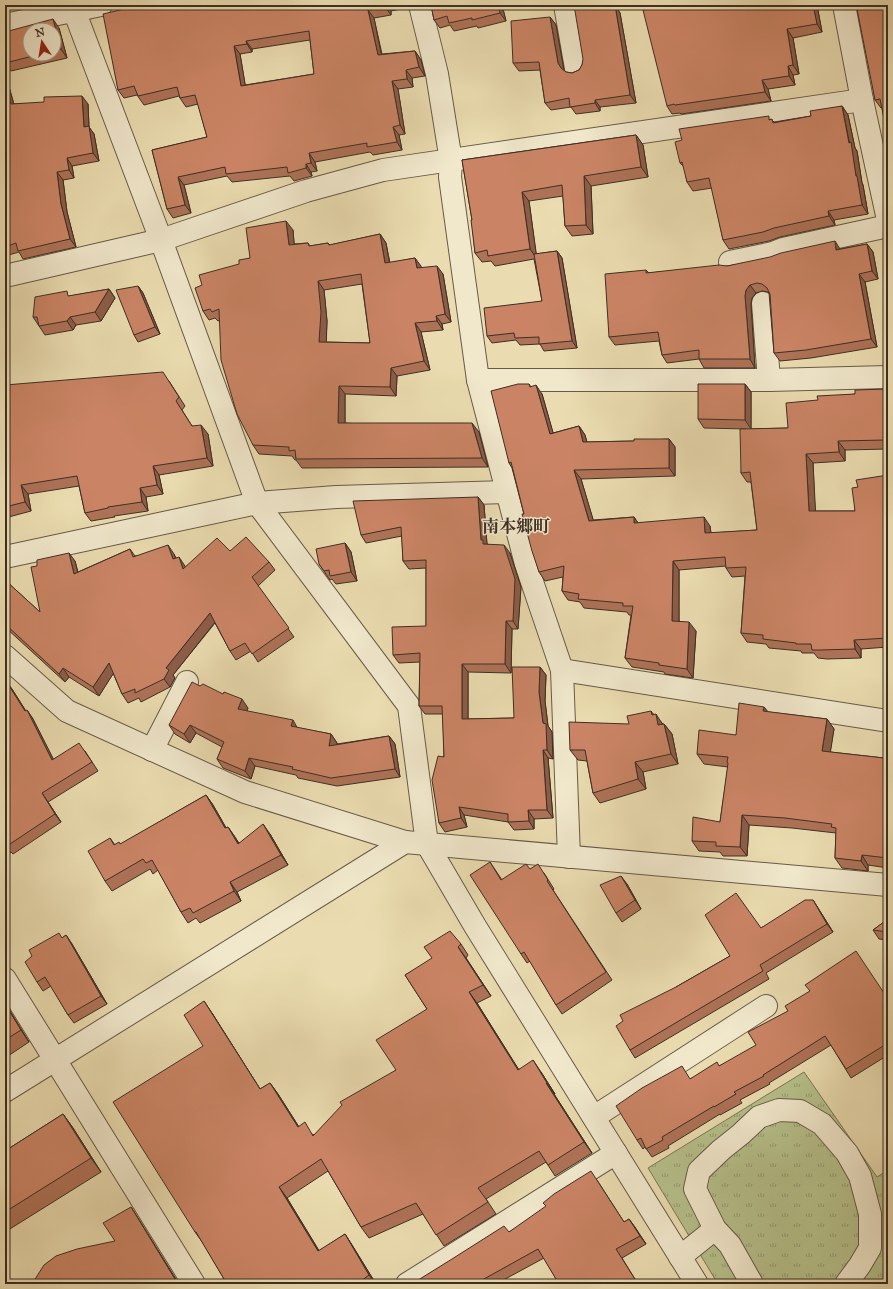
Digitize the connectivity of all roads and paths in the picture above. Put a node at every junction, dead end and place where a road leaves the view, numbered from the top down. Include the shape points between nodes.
1 (101, 5) edge
2 (420, 5) edge
3 (565, 5) edge
4 (844, 5) edge
5 (73, 8) edge
6 (5, 25) edge
7 (576, 68) dead end
8 (862, 100) junction
9 (451, 161) junction
10 (888, 220) edge
11 (888, 226) edge
12 (161, 240) junction
13 (730, 262) dead end
14 (5, 276) edge
15 (763, 303) dead end
16 (888, 377) edge
17 (478, 380) junction
18 (769, 380) junction
19 (507, 492) junction
20 (257, 503) junction
21 (5, 557) edge
22 (5, 656) edge
23 (562, 670) junction
24 (187, 682) dead end
25 (888, 721) edge
26 (152, 750) junction
27 (405, 842) junction
28 (427, 844) junction
29 (569, 857) junction
30 (888, 885) edge
31 (5, 979) edge
32 (766, 1006) dead end
33 (55, 1059) junction
34 (5, 1091) edge
35 (594, 1117) junction
36 (616, 1153) junction
37 (715, 1229) junction
38 (879, 1248) edge
39 (680, 1256) junction
40 (194, 1284) edge
41 (407, 1284) edge
42 (697, 1284) edge
43 (752, 1284) edge
44 (846, 1284) edge

1 - 5 street
2 - 9 street via 437,74
3 - 7 street
4 - 8 street
5 - 6 street
5 - 12 street
8 - 9 street
8 - 10 street
9 - 12 street via 383,170 306,190
9 - 17 street via 450,177
11 - 13 street
12 - 14 street
12 - 20 street
15 - 18 street
16 - 18 street
17 - 18 street
17 - 19 street
19 - 20 street via 336,497
19 - 23 street via 526,564
20 - 21 street
20 - 28 street via 409,706
22 - 26 street via 67,711
23 - 25 street
23 - 29 street
24 - 26 street
26 - 27 street via 245,792
27 - 28 street
27 - 33 street
28 - 29 street
28 - 35 street
29 - 30 street
31 - 33 street
32 - 35 street
33 - 34 street
33 - 40 street
35 - 36 street
36 - 39 street
36 - 41 street
37 - 38 street via 695,1189 699,1171 759,1117 779,1110 800,1111 822,1124 847,1153 860,1176
37 - 39 street
37 - 43 street via 730,1244
38 - 44 street via 860,1265
39 - 42 street

